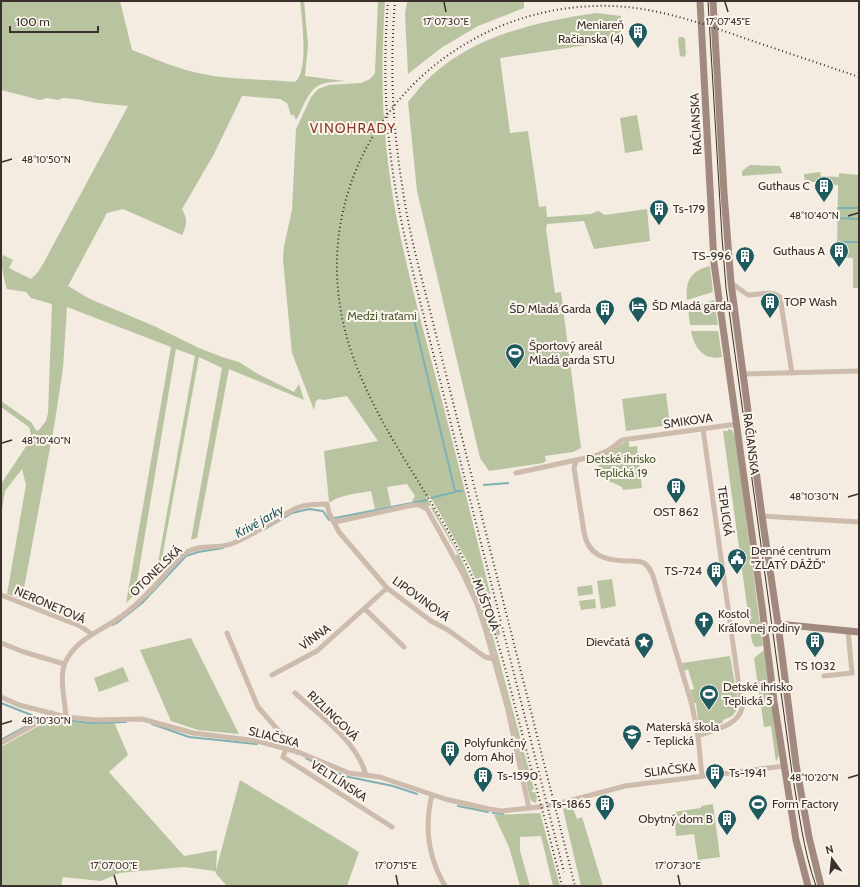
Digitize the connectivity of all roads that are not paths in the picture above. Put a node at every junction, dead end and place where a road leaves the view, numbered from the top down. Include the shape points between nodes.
1 (700, 1) edge
2 (713, 1) edge
3 (731, 283) junction
4 (859, 371) edge
5 (792, 373) junction
6 (744, 374) junction
7 (737, 424) junction
8 (703, 429) junction
9 (576, 461) junction
10 (516, 473) dead end
11 (327, 504) joint
12 (762, 516) junction
13 (335, 522) junction
14 (859, 522) edge
15 (387, 588) junction
16 (1, 594) edge
17 (365, 609) junction
18 (778, 624) junction
19 (848, 631) junction
20 (859, 632) edge
21 (227, 633) dead end
22 (92, 634) junction
23 (1, 643) edge
24 (404, 647) dead end
25 (494, 658) junction
26 (64, 664) junction
27 (272, 675) dead end
28 (824, 676) dead end
29 (295, 693) dead end
30 (1, 697) edge
31 (52, 714) junction
32 (66, 716) junction
33 (698, 736) junction
34 (1, 743) edge
35 (286, 749) junction
36 (298, 752) junction
37 (784, 766) junction
38 (366, 775) junction
39 (702, 776) junction
40 (432, 795) junction
41 (561, 803) tunnel mouth
42 (539, 807) tunnel mouth
43 (529, 808) junction
44 (392, 827) dead end
45 (445, 886) edge
46 (808, 886) edge
47 (821, 886) edge

1 - 7 main road, RAČIANSKA via 714,263
2 - 3 main road, RAČIANSKA
3 - 5 street via 748,295 770,293 780,297
3 - 6 main road, RAČIANSKA
4 - 5 street
5 - 6 street
6 - 12 main road, RAČIANSKA
7 - 8 street, SMIKOVA
7 - 37 main road, RAČIANSKA
8 - 9 street, SMIKOVA via 622,440 609,450
8 - 33 street, TEPLICKÁ via 742,708 732,723
9 - 10 street, SMIKOVA
9 - 33 street via 574,468 587,543 599,556 609,560 643,563 653,576 692,705
11 - 13 street, LIPOVINOVÁ
11 - 22 street, OTONELSKÁ via 302,506 231,544 197,548 187,553 128,612
12 - 14 street
12 - 18 main road, RAČIANSKA
13 - 15 street, LIPOVINOVÁ via 350,546
13 - 25 street, MUŠTOVÁ via 413,505 427,509 471,592
15 - 17 street, VÍNNA
15 - 25 street, LIPOVINOVÁ via 485,657
16 - 22 street, NERONETOVÁ via 80,626
17 - 24 street
17 - 27 street, VÍNNA via 317,650
18 - 19 main road
18 - 47 main road, RAČIANSKA via 796,764
19 - 20 main road
19 - 28 street via 852,673
21 - 36 street via 258,707
22 - 26 street, OTONELSKÁ via 70,653
23 - 26 street
25 - 43 street, MUŠTOVÁ
26 - 32 street via 62,677
29 - 38 street, RIZLINGOVÁ via 346,741 360,759
30 - 31 street, SLIAČSKA
31 - 32 street, SLIAČSKA
31 - 34 street via 48,720 35,724
32 - 35 street, SLIAČSKA via 96,720 142,719 193,733 257,741
33 - 39 street
35 - 36 street, SLIAČSKA
35 - 44 street, VELTLÍNSKA via 283,757
36 - 38 street, SLIAČSKA via 349,773
37 - 39 street, SLIAČSKA
37 - 46 main road, RAČIANSKA via 796,840
38 - 40 street, SLIAČSKA via 380,777
39 - 41 street, SLIAČSKA via 625,786
40 - 43 street, SLIAČSKA via 502,811
40 - 45 street via 428,813 428,839
42 - 43 street, SLIAČSKA

